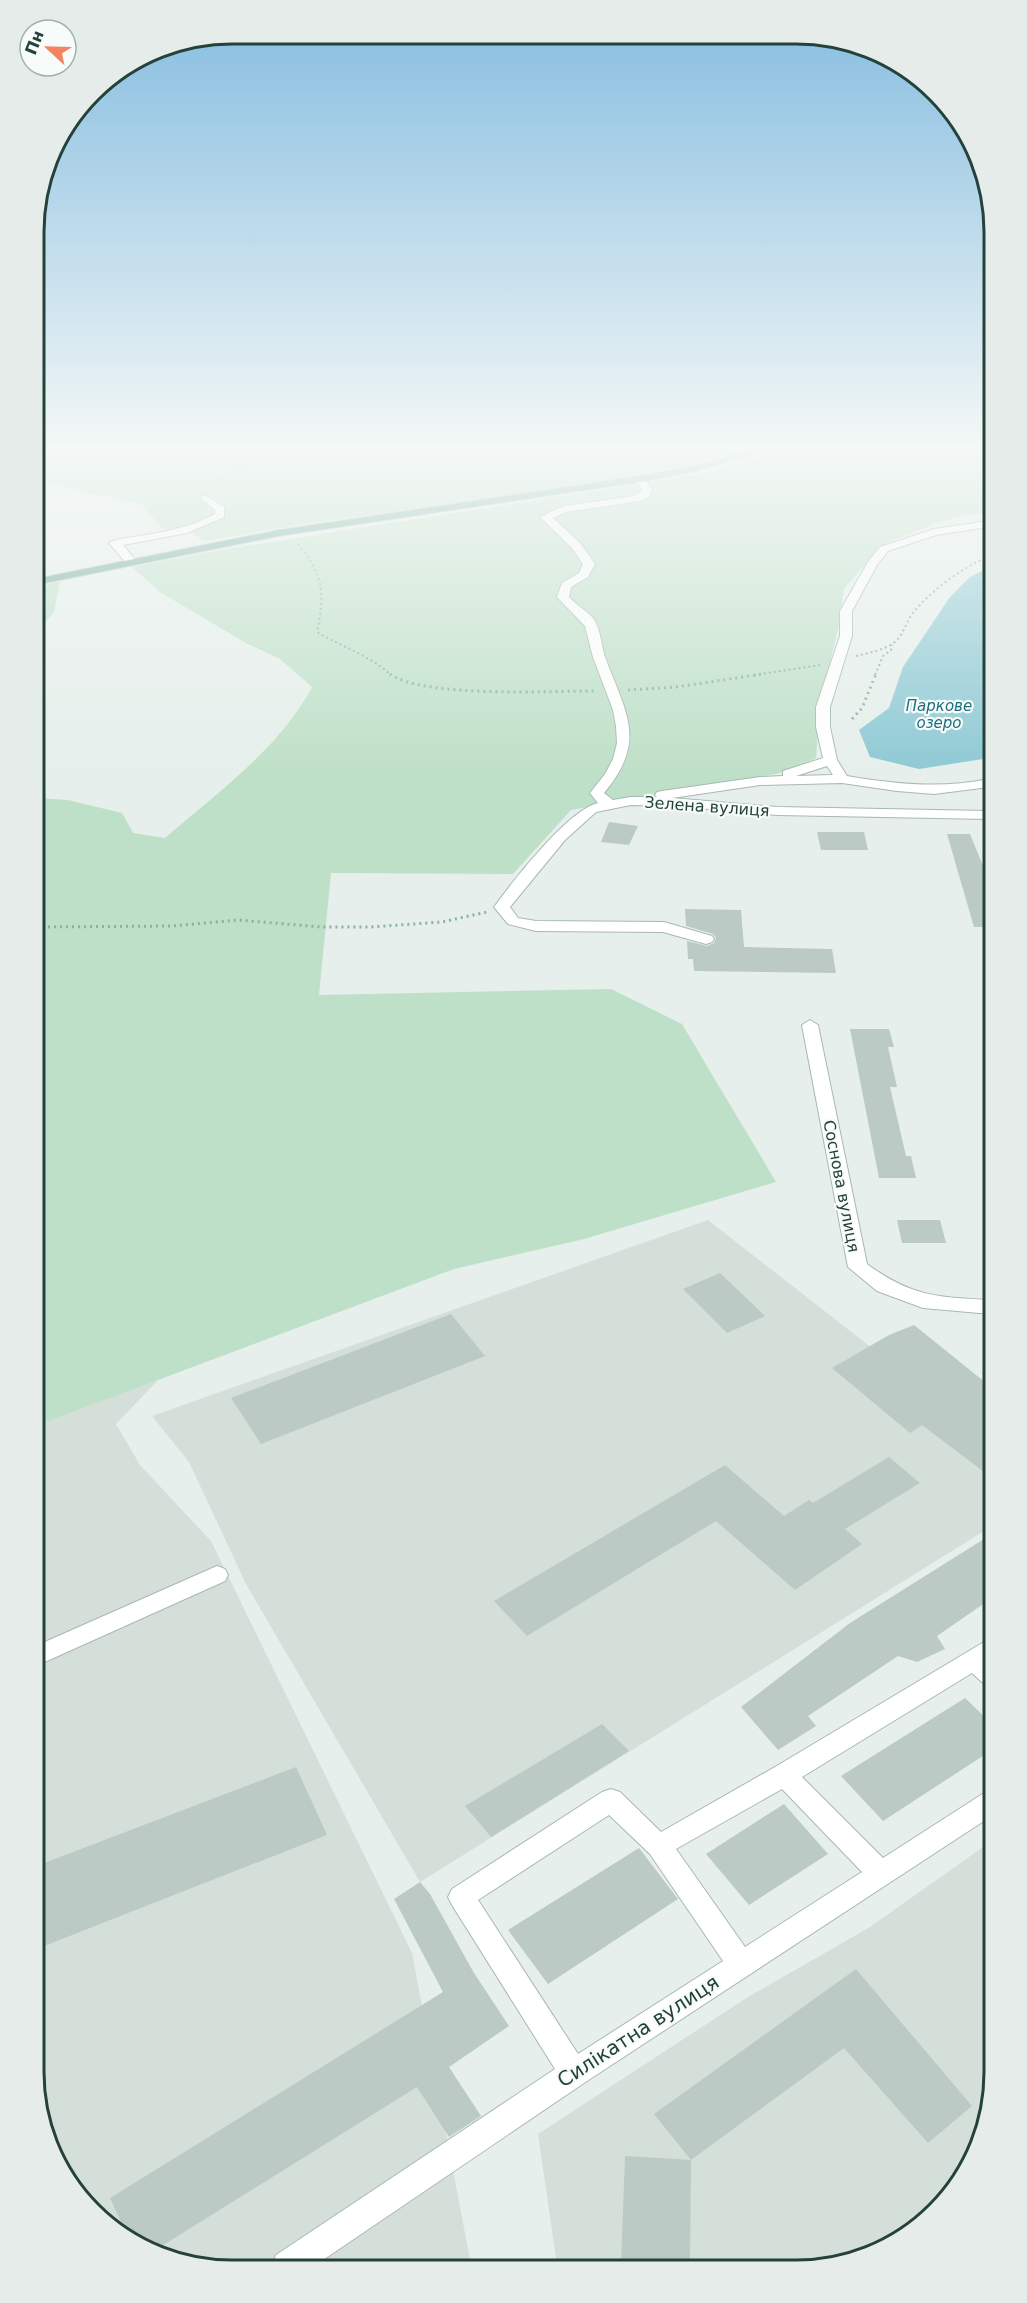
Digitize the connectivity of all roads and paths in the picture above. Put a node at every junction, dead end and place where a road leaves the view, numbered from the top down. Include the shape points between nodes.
1 (126, 556) edge
2 (160, 556) edge
3 (309, 556) edge
4 (586, 556) edge
5 (878, 556) edge
6 (984, 558) edge
7 (131, 562) junction
8 (44, 580) edge
9 (892, 644) junction
10 (839, 662) junction
11 (613, 691) junction
12 (852, 719) dead end
13 (830, 760) junction
14 (842, 779) junction
15 (760, 781) junction
16 (984, 784) edge
17 (631, 801) junction
18 (611, 805) junction
19 (984, 815) edge
20 (502, 907) junction
21 (44, 927) edge
22 (706, 939) dead end
23 (810, 1024) dead end
24 (983, 1307) edge
25 (217, 1575) dead end
26 (43, 1654) edge
27 (983, 1654) edge
28 (784, 1775) junction
29 (983, 1807) edge
30 (659, 1846) junction
31 (881, 1873) junction
32 (741, 1964) junction
33 (574, 2073) junction
34 (296, 2260) edge

1 - 7 street
2 - 7 main road
3 - 11 path via 323,581 317,632 365,656 401,681 442,688
4 - 11 street via 589,564 584,575 566,585 563,597 590,622
5 - 10 street via 846,611 846,636
6 - 9 path via 916,610 903,635
7 - 8 main road
9 - 10 path
9 - 12 path via 862,708
10 - 11 path via 679,688
10 - 13 street via 824,707 823,728
11 - 18 street via 619,705 624,749 597,793
13 - 14 street
13 - 15 street
14 - 15 street
14 - 16 street via 904,788
15 - 17 street
17 - 18 street, Зелена вулиця
17 - 19 street, Зелена вулиця via 777,811
18 - 20 street, Зелена вулиця via 591,809 560,837
20 - 21 path via 477,916 403,926 321,927 238,920 180,926
20 - 22 street via 513,921 536,926 664,927
23 - 24 street, Соснова вулиця via 858,1267 884,1286 930,1303
25 - 26 street
27 - 28 street
28 - 30 street
28 - 31 street
29 - 31 street, Силікатна вулиця
30 - 32 street
30 - 33 street via 611,1800 461,1897
31 - 32 street, Силікатна вулиця
32 - 33 street, Силікатна вулиця
33 - 34 street, Силікатна вулиця

